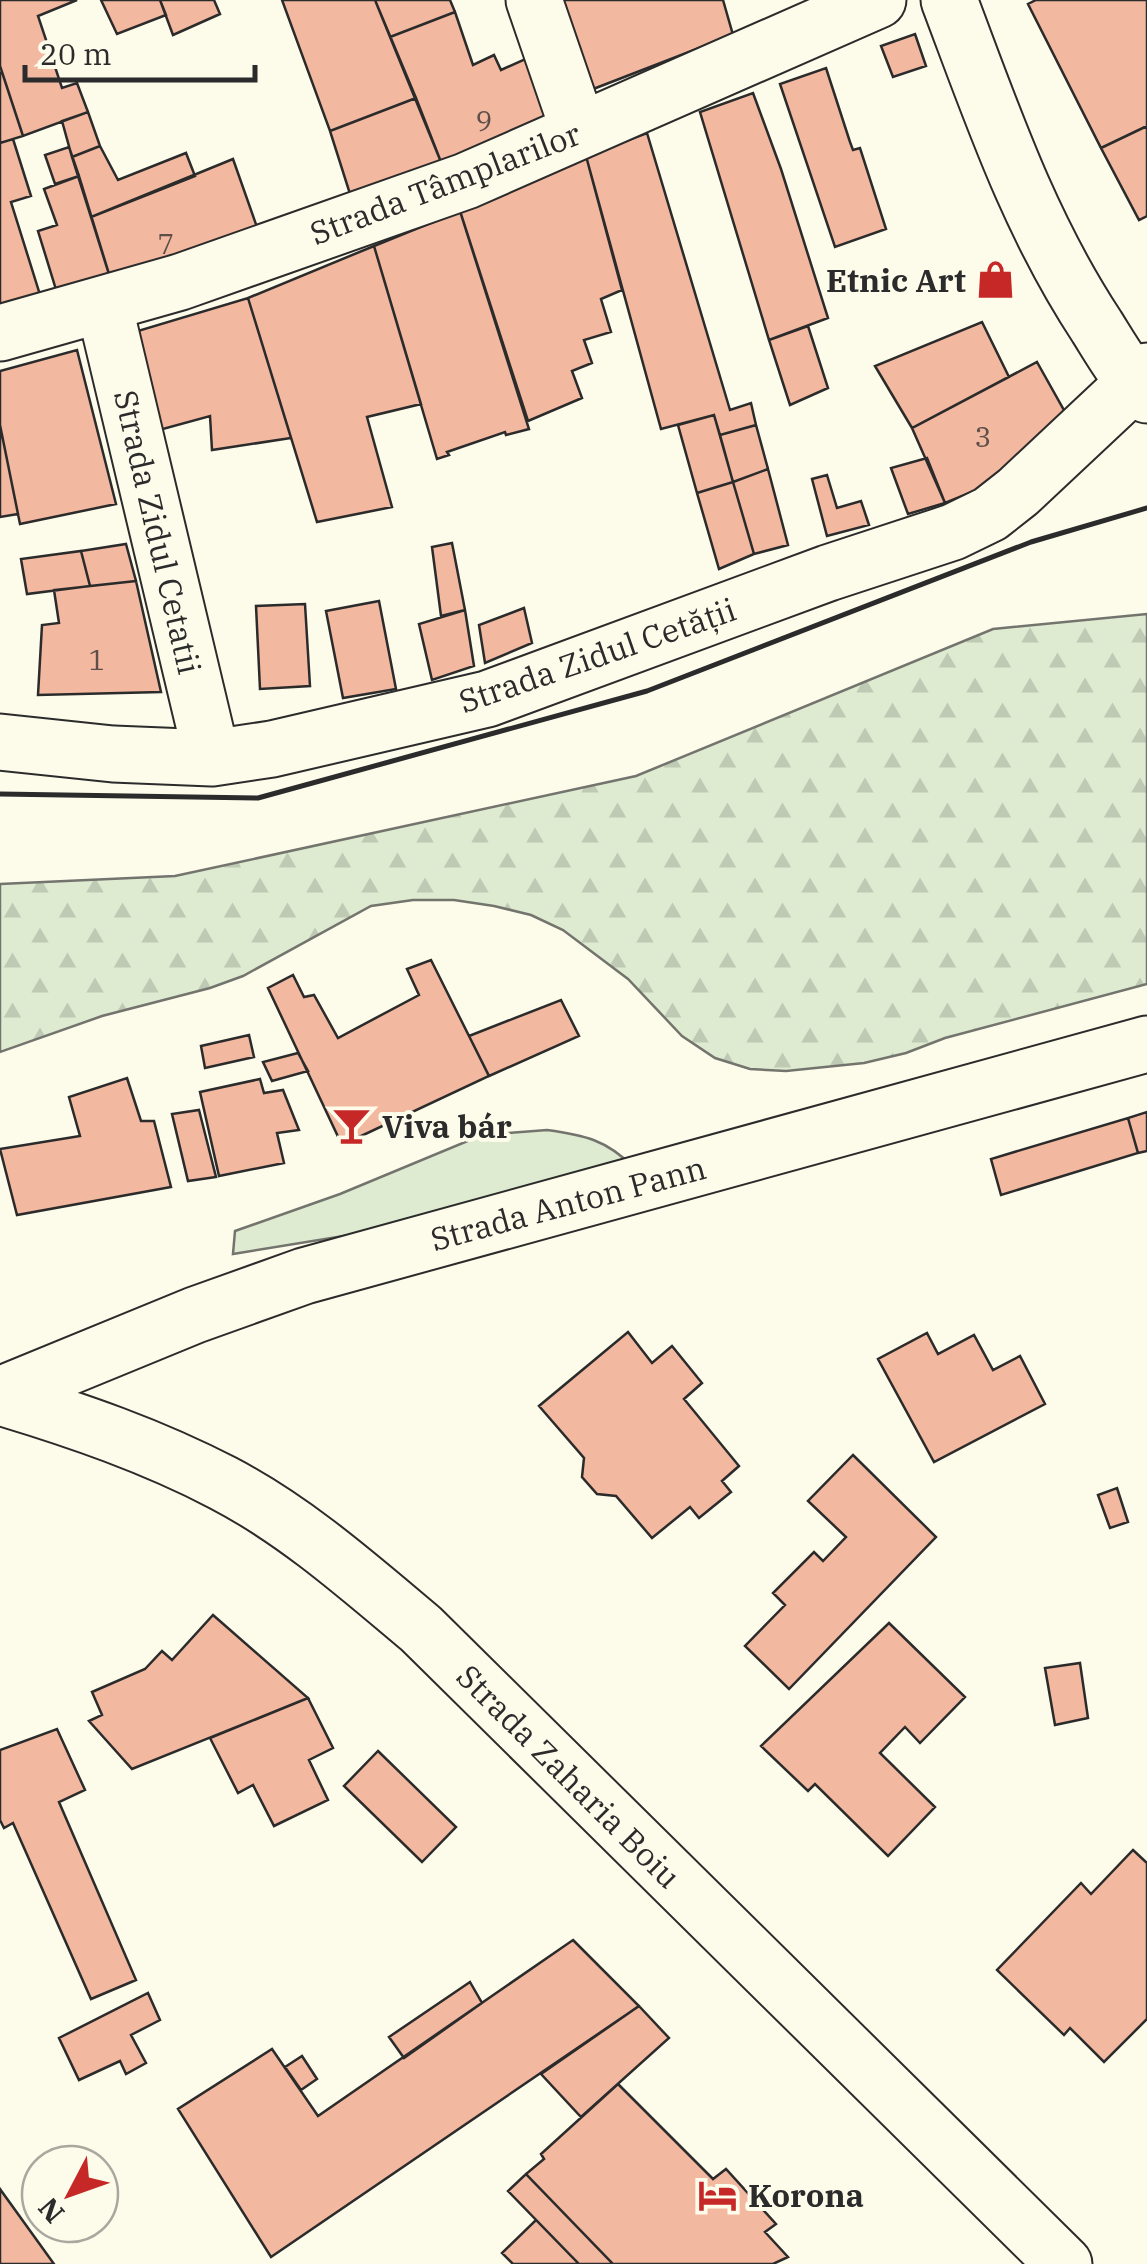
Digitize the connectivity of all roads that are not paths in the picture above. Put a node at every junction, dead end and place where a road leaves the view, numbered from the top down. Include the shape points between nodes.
1 (534, 0) edge
2 (878, 0) edge
3 (949, 0) edge
4 (579, 132) junction
5 (104, 305) junction
6 (0, 333) edge
7 (1142, 383) edge
8 (0, 742) edge
9 (212, 758) junction
10 (1147, 1044) edge
11 (0, 1396) edge
12 (1064, 2264) edge

1 - 4 main road
2 - 4 main road, Strada Tâmplarilor
3 - 7 main road, Strada Zidul Cetății via 1026,203 1076,294
4 - 5 main road, Strada Tâmplarilor via 466,181
5 - 6 main road, Strada Tâmplarilor
5 - 9 main road, Strada Zidul Cetatii
7 - 9 main road, Strada Zidul Cetății via 1018,492 953,532 487,699
8 - 9 main road, Strada Zidul Cetății
10 - 11 main road, Strada Anton Pann via 304,1276
11 - 12 main road, Strada Zaharia Boiu via 80,1421 226,1484 340,1560 421,1629

